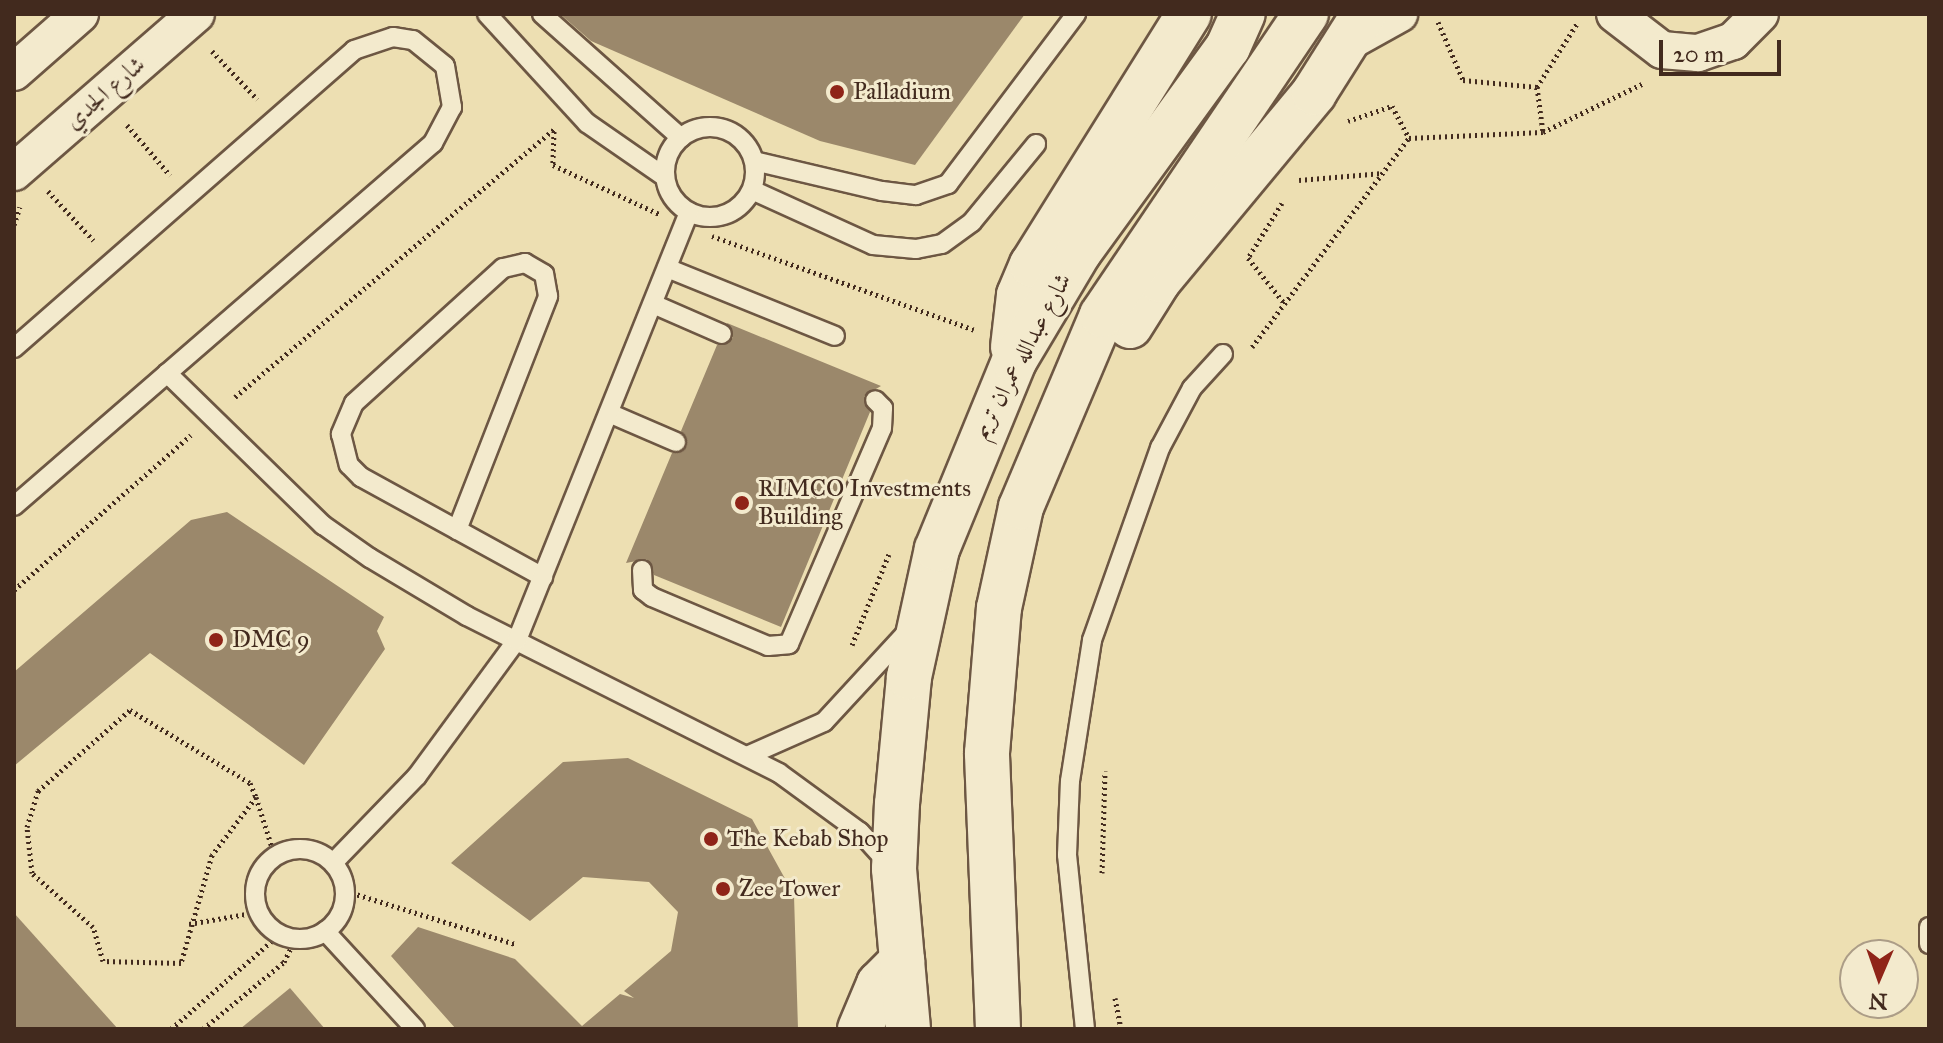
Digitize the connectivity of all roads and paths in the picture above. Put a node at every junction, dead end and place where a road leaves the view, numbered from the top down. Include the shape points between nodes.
1 (80, 14) edge
2 (487, 14) edge
3 (542, 14) edge
4 (1076, 14) edge
5 (1189, 14) edge
6 (1243, 14) edge
7 (1306, 14) edge
8 (1399, 14) edge
9 (1434, 14) edge
10 (1583, 14) edge
11 (1615, 14) edge
12 (1760, 14) edge
13 (1358, 27) edge
14 (199, 28) edge
15 (1662, 50) junction
16 (14, 72) edge
17 (1537, 87) junction
18 (118, 116) dead end
19 (276, 119) junction
20 (554, 129) dead end
21 (1543, 132) junction
22 (681, 138) junction
23 (1409, 138) junction
24 (1036, 144) dead end
25 (1276, 145) junction
26 (754, 161) junction
27 (1383, 173) junction
28 (27, 177) edge
29 (665, 177) junction
30 (752, 190) junction
31 (188, 195) junction
32 (689, 212) junction
33 (112, 262) junction
34 (667, 268) junction
35 (653, 304) junction
36 (1285, 304) junction
37 (722, 334) dead end
38 (835, 336) dead end
39 (14, 348) edge
40 (1223, 354) dead end
41 (1245, 356) dead end
42 (1014, 361) junction
43 (167, 373) junction
44 (875, 400) dead end
45 (609, 413) junction
46 (208, 420) junction
47 (676, 442) dead end
48 (14, 506) edge
49 (1021, 507) junction
50 (457, 530) junction
51 (642, 570) dead end
52 (543, 577) junction
53 (14, 590) edge
54 (922, 615) junction
55 (517, 640) junction
56 (747, 756) junction
57 (1106, 759) dead end
58 (256, 797) junction
59 (275, 857) junction
60 (333, 863) junction
61 (894, 869) junction
62 (345, 891) junction
63 (1103, 892) dead end
64 (258, 912) junction
65 (189, 924) junction
66 (1929, 927) edge
67 (325, 931) junction
68 (288, 937) junction
69 (515, 944) dead end
70 (1929, 944) edge
71 (902, 961) junction
72 (1112, 980) dead end
73 (171, 1029) edge
74 (203, 1029) edge
75 (415, 1029) edge
76 (860, 1029) edge
77 (908, 1029) edge
78 (998, 1029) edge
79 (1085, 1029) edge
80 (1121, 1029) edge

1 - 16 street
2 - 29 lane via 587,123
3 - 22 lane
4 - 26 lane via 948,184 916,195 882,191
5 - 42 main road via 1032,265 1012,327
6 - 42 main road, شارع عبدالله عمران تريم via 1228,47 1079,252
7 - 49 main road via 1102,315
8 - 13 street
9 - 17 path via 1463,80
10 - 17 path
11 - 15 street
12 - 15 street via 1733,41 1698,53
13 - 25 main road
14 - 19 path
14 - 28 street, شارع الجدي
15 - 21 path via 1643,84
17 - 21 path
18 - 31 path
19 - 31 lane
19 - 43 lane via 372,40 413,40 445,66 452,86 449,117 433,143
20 - 46 path
21 - 23 path
22 - 26 lane via 697,129 732,133
22 - 29 lane
23 - 25 path via 1392,106
23 - 27 path
24 - 30 lane via 972,222 942,244 916,249 873,245
25 - 49 main road via 1159,280 1110,361 1059,471
26 - 30 lane
27 - 36 path
27 - 36 path via 1297,180 1248,258
28 - 33 path
29 - 32 lane
30 - 32 lane via 719,217
31 - 33 lane
32 - 34 lane
33 - 39 lane
34 - 35 lane
34 - 38 lane
35 - 37 lane
35 - 45 lane
36 - 41 path
40 - 79 lane via 1192,388 1160,448 1110,575 1089,653 1067,855
42 - 54 main road, شارع عبدالله عمران تريم via 958,485
43 - 46 lane
43 - 48 lane
44 - 51 lane via 883,408 882,428 789,644 768,646 652,597 643,590
45 - 47 lane
45 - 52 lane
46 - 53 path
46 - 55 lane via 323,525 418,588
49 - 78 main road via 999,608 987,753
50 - 50 lane via 361,477 342,450 345,417 503,268 525,263 544,274 548,296
50 - 52 lane
52 - 55 lane
54 - 56 lane via 824,722
54 - 61 main road, شارع عبدالله عمران تريم via 901,741
55 - 56 lane
55 - 60 lane via 417,776
56 - 61 lane via 821,800
57 - 63 path
58 - 59 path
58 - 65 path via 212,855
58 - 65 path via 250,783 130,710 38,791 29,807 32,873 93,927 103,961 181,963
59 - 60 lane via 305,850
59 - 64 lane via 256,881
60 - 62 lane
61 - 71 main road, شارع عبدالله عمران تريم
62 - 67 lane via 343,907
62 - 69 path
64 - 65 path
64 - 68 lane
66 - 70 lane
67 - 68 lane
67 - 75 lane
68 - 73 path
68 - 74 path via 284,962
71 - 76 main road via 879,984
71 - 77 main road, شارع عبدالله عمران تريم
72 - 80 path

